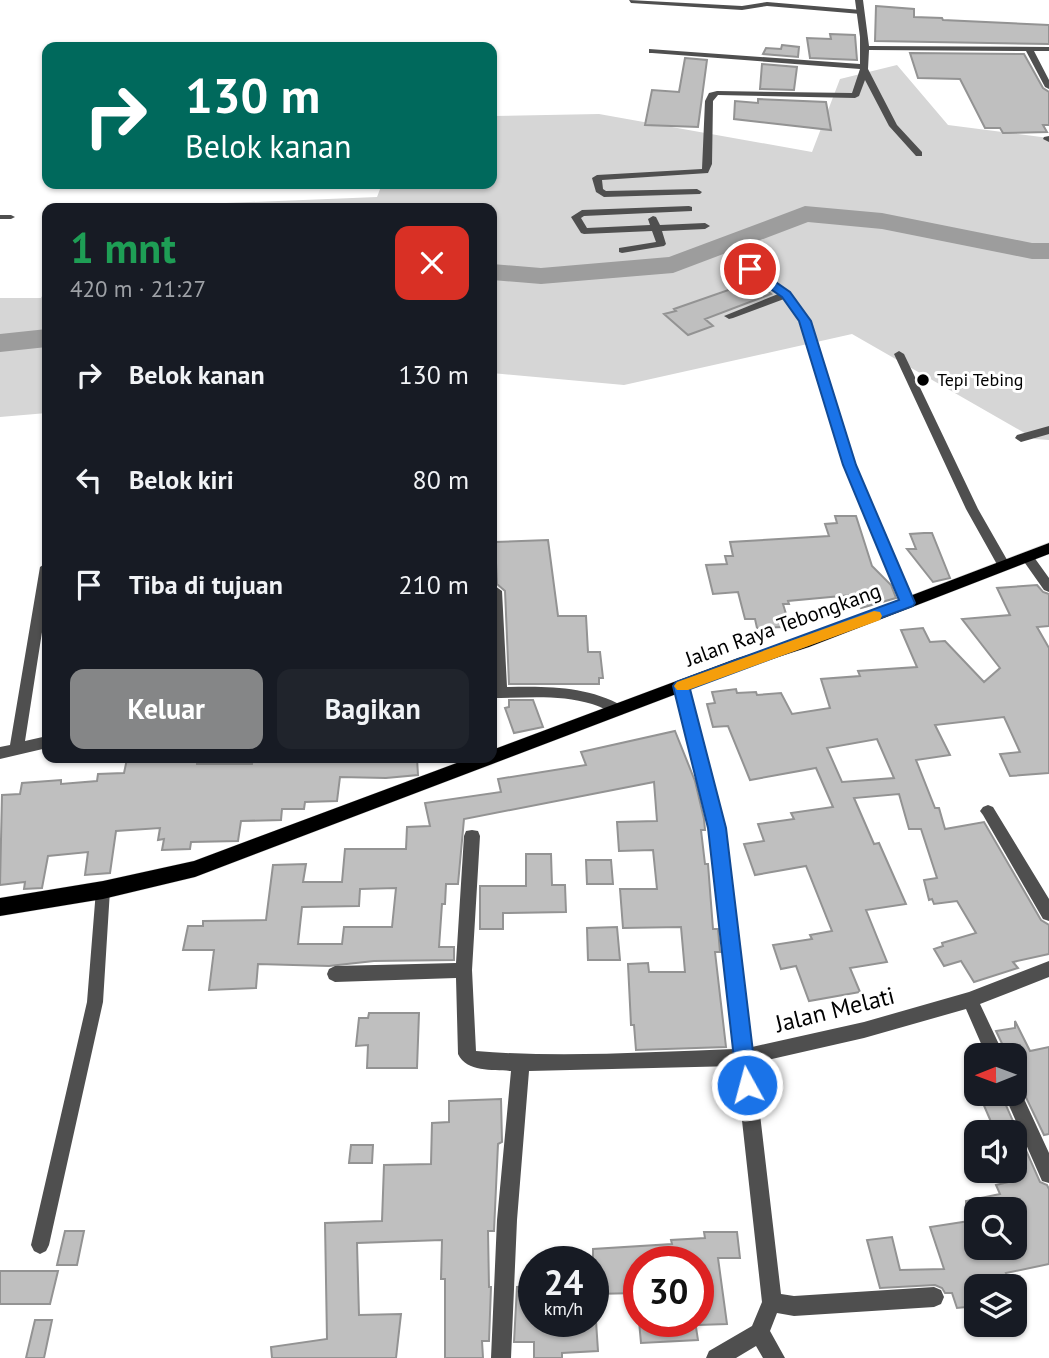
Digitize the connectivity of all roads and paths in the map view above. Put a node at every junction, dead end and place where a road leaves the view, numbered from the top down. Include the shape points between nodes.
1 (859, 0) edge
2 (631, 1) edge
3 (861, 12) junction
4 (866, 48) junction
5 (1049, 49) edge
6 (1030, 50) junction
7 (652, 51) dead end
8 (864, 69) junction
9 (1049, 87) edge
10 (919, 154) dead end
11 (696, 192) dead end
12 (649, 193) junction
13 (651, 209) junction
14 (690, 209) dead end
15 (11, 217) dead end
16 (0, 218) edge
17 (705, 226) dead end
18 (656, 227) junction
19 (622, 250) dead end
20 (750, 269) dead end
21 (786, 295) junction
22 (729, 316) dead end
23 (899, 354) dead end
24 (1049, 430) edge
25 (1021, 438) dead end
26 (1049, 548) edge
27 (1026, 556) junction
28 (1004, 565) junction
29 (1049, 587) edge
30 (42, 592) edge
31 (908, 603) junction
32 (681, 686) junction
33 (497, 693) edge
34 (618, 710) junction
35 (42, 744) edge
36 (16, 751) junction
37 (0, 753) edge
38 (497, 755) edge
39 (475, 763) edge
40 (988, 811) dead end
41 (472, 836) dead end
42 (103, 890) junction
43 (0, 907) edge
44 (1049, 914) edge
45 (1049, 969) edge
46 (464, 970) junction
47 (335, 975) dead end
48 (970, 1000) junction
49 (990, 1043) edge
50 (744, 1058) junction
51 (521, 1063) junction
52 (1018, 1106) edge
53 (1049, 1174) edge
54 (40, 1245) dead end
55 (934, 1297) dead end
56 (772, 1302) junction
57 (759, 1334) junction
58 (501, 1358) edge
59 (716, 1358) edge
60 (775, 1358) edge

1 - 3 street
2 - 3 lane via 742,8 768,4
3 - 4 street
4 - 6 street
4 - 8 street
5 - 6 street
6 - 9 street
7 - 8 street
8 - 10 street via 893,126
8 - 12 street via 857,93 850,98 712,95 705,171 597,178 604,194
11 - 12 street
12 - 13 street
13 - 14 street
13 - 18 street
13 - 18 street via 582,213 576,218 584,230
15 - 16 lane
17 - 18 street
18 - 19 street via 662,244
20 - 21 street
21 - 22 street
21 - 31 street via 805,321 849,465
23 - 28 street
24 - 25 street
26 - 27 main road, Jalan Raya Tebongkang
27 - 28 main road, Jalan Raya Tebongkang
27 - 29 street
28 - 31 main road, Jalan Raya Tebongkang
30 - 36 street
31 - 32 main road, Jalan Raya Tebongkang
32 - 34 main road, Jalan Raya Tebongkang
32 - 50 street via 717,828
33 - 34 street via 590,696
34 - 38 main road, Jalan Raya Tebongkang
35 - 36 street
36 - 37 street
39 - 42 main road, Jalan Raya Tebongkang via 234,856
40 - 44 street
41 - 46 street
42 - 43 main road, Jalan Raya Tebongkang
42 - 54 lane via 95,1002
45 - 48 street, Jalan Melati
46 - 47 street
46 - 51 street, Jalan Melati via 467,1054 480,1060
48 - 49 street
48 - 50 street, Jalan Melati
50 - 51 street, Jalan Melati
50 - 56 street
51 - 58 street
52 - 53 street
55 - 56 street via 794,1306
56 - 57 street
57 - 59 street
57 - 60 street

